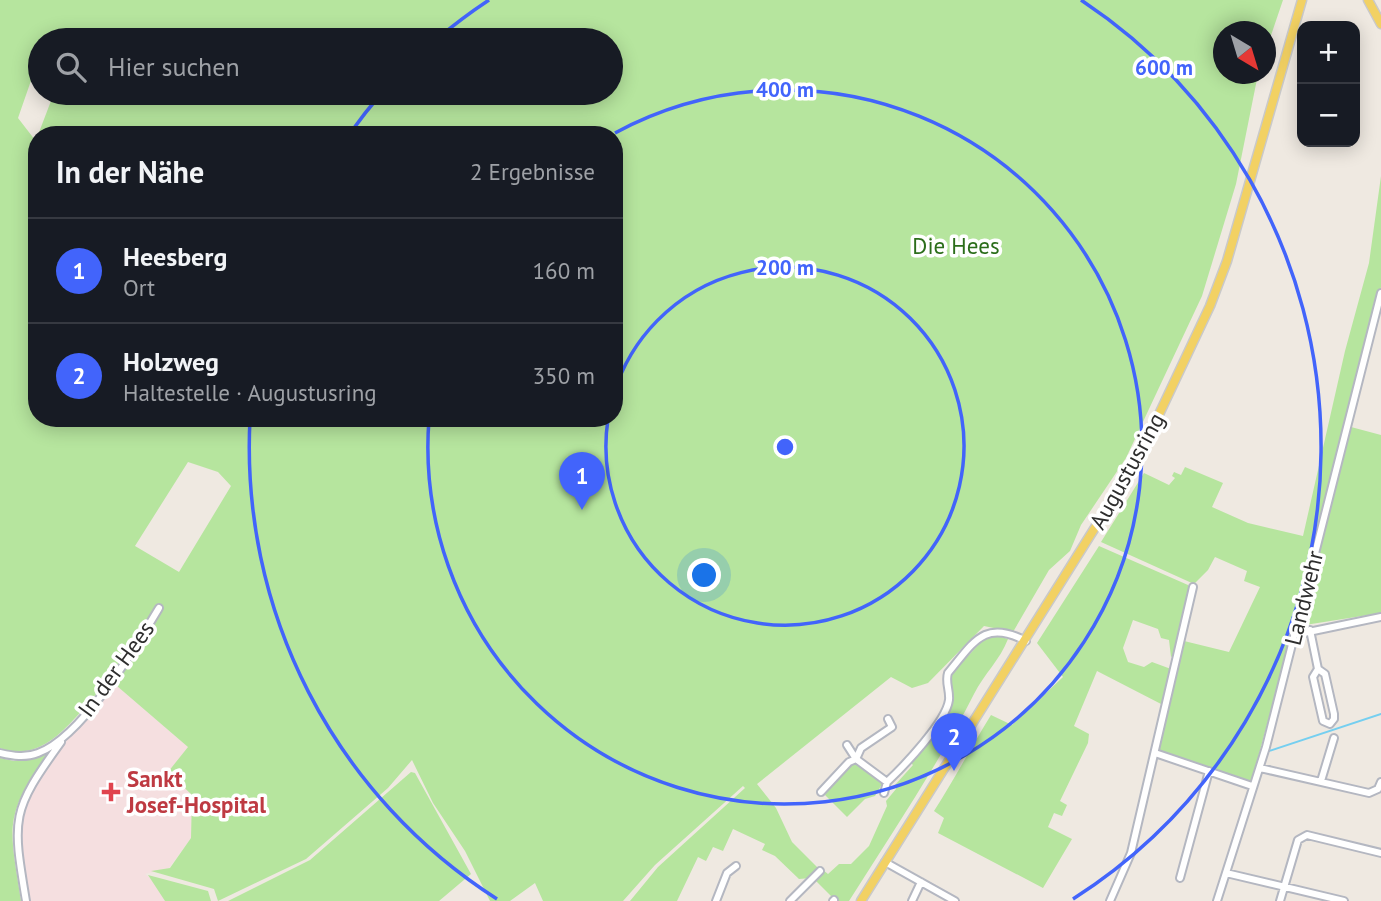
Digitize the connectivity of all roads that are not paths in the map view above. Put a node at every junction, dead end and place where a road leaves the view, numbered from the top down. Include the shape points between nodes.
1 (1302, 0) edge
2 (1368, 0) edge
3 (1381, 24) edge
4 (1381, 293) edge
5 (1193, 587) dead end
6 (159, 608) dead end
7 (1381, 617) edge
8 (1310, 630) junction
9 (1294, 635) junction
10 (1026, 641) junction
11 (1318, 669) junction
12 (888, 719) dead end
13 (71, 728) junction
14 (1334, 738) dead end
15 (846, 745) dead end
16 (1155, 753) junction
17 (0, 754) edge
18 (856, 759) junction
19 (1260, 768) junction
20 (1209, 771) junction
21 (1321, 781) junction
22 (887, 782) junction
23 (1381, 782) edge
24 (1252, 786) junction
25 (821, 792) dead end
26 (884, 793) dead end
27 (1381, 853) edge
28 (885, 862) junction
29 (736, 866) dead end
30 (820, 871) dead end
31 (1226, 873) junction
32 (1180, 878) dead end
33 (920, 882) junction
34 (1284, 888) junction
35 (26, 901) edge
36 (716, 901) edge
37 (790, 901) edge
38 (862, 901) edge
39 (912, 901) edge
40 (956, 901) edge
41 (1110, 901) edge
42 (1217, 901) edge
43 (1280, 901) edge
44 (1344, 901) edge

1 - 10 main road, Augustusring via 1252,181 1210,306 1138,459
2 - 3 main road
4 - 9 street, Landwehr
5 - 16 street
6 - 13 street, In der Hees via 112,682
7 - 8 street
8 - 9 street
8 - 11 street
9 - 19 street, Landwehr
10 - 22 street via 1002,631 981,635 948,673 949,702 943,713
10 - 28 main road, Augustusring
11 - 11 street via 1313,677 1323,721 1329,724 1335,717 1325,674
12 - 18 street via 892,727 861,748
13 - 17 street, In der Hees via 37,754
13 - 35 street, In der Hees via 23,799 16,823 16,851
14 - 21 street
15 - 18 street
16 - 20 street
16 - 41 street via 1131,853
18 - 22 street
18 - 25 street
19 - 21 street
19 - 24 street, Landwehr
20 - 24 street
20 - 32 street
21 - 23 street via 1369,793
22 - 26 street
24 - 31 street, Landwehr
27 - 34 street via 1307,835 1298,840
28 - 33 street
28 - 38 main road, Augustusring
29 - 36 street via 727,873
30 - 37 street
31 - 34 street
31 - 42 street, Landwehr
33 - 39 street
33 - 40 street
34 - 43 street
34 - 44 street

